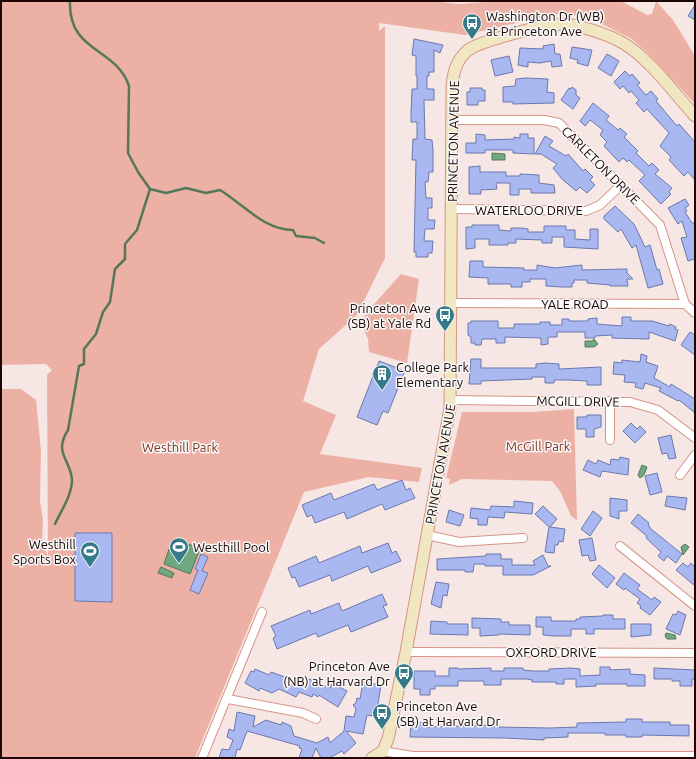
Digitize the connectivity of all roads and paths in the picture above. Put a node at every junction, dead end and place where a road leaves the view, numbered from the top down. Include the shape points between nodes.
1 (695, 116) edge
2 (451, 120) junction
3 (621, 185) junction
4 (452, 210) junction
5 (452, 303) junction
6 (685, 304) junction
7 (695, 312) edge
8 (451, 400) junction
9 (610, 401) junction
10 (695, 438) edge
11 (610, 440) dead end
12 (695, 455) edge
13 (680, 474) dead end
14 (427, 535) junction
15 (523, 538) dead end
16 (620, 546) dead end
17 (695, 606) edge
18 (262, 612) dead end
19 (406, 652) junction
20 (695, 653) edge
21 (228, 699) junction
22 (316, 719) dead end
23 (383, 751) junction
24 (695, 756) edge
25 (202, 758) edge
26 (372, 758) edge

1 - 2 street, PRINCETON AVENUE via 647,63 624,44 569,24 550,25 481,43 463,56 456,66 452,80
2 - 3 street, CARLETON DRIVE via 554,121
2 - 4 street, PRINCETON AVENUE
3 - 4 street, WATERLOO DRIVE via 600,205 586,211
3 - 6 street, CARLETON DRIVE via 663,229
4 - 5 street, PRINCETON AVENUE
5 - 6 street, YALE ROAD
5 - 8 street, PRINCETON AVENUE
6 - 7 street
8 - 9 street, MCGILL DRIVE
8 - 14 street, PRINCETON AVENUE
9 - 10 street, MCGILL DRIVE via 630,402 658,410
9 - 11 street
12 - 13 street
14 - 15 street via 459,542
14 - 19 street, PRINCETON AVENUE
16 - 17 street
18 - 21 street
19 - 20 street, OXFORD DRIVE
19 - 23 street, PRINCETON AVENUE via 388,739
21 - 22 street
21 - 25 street
23 - 24 street via 412,756
23 - 26 street

